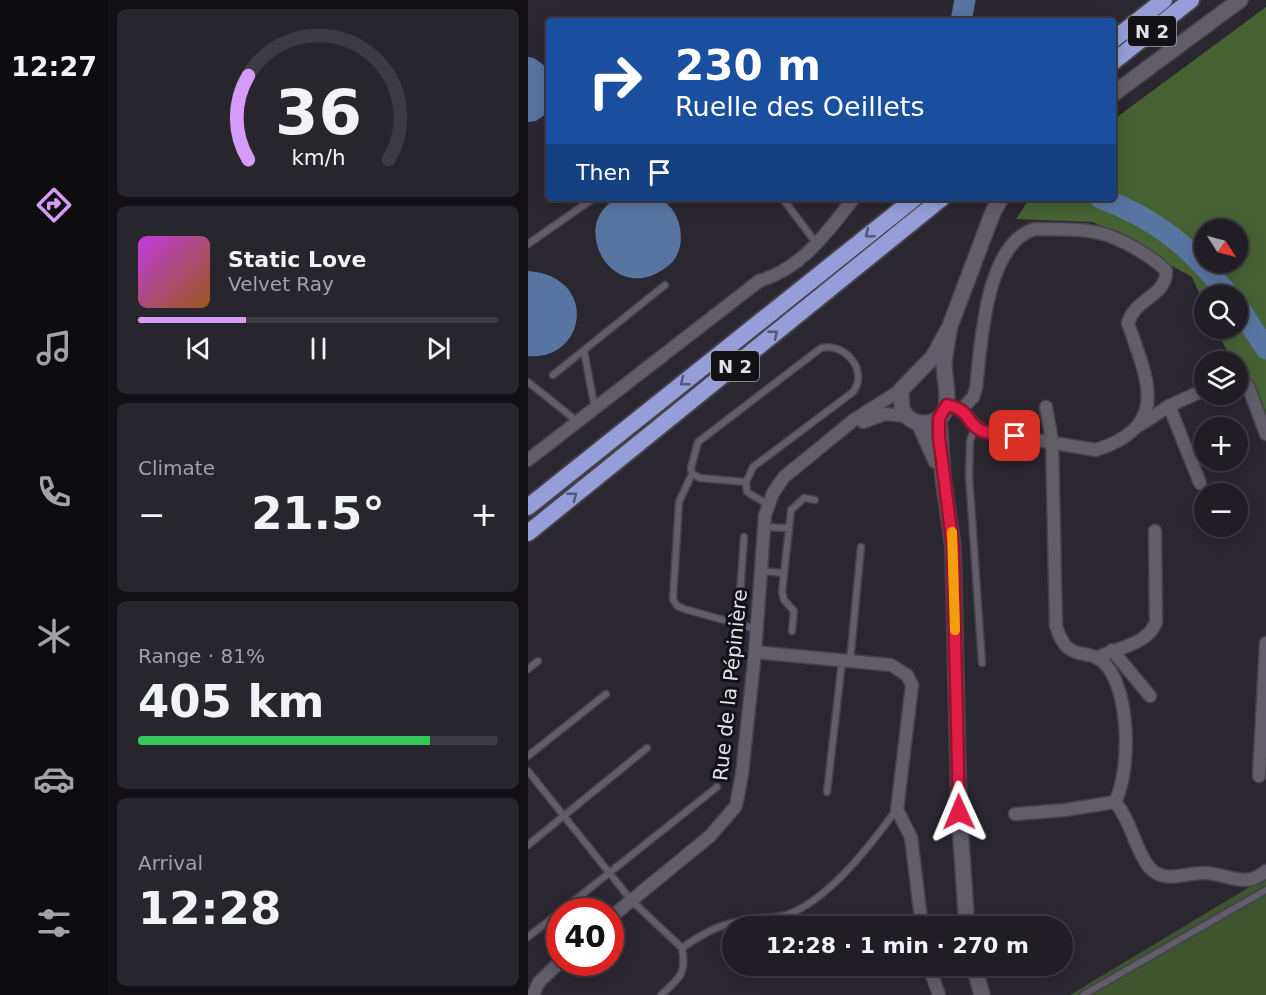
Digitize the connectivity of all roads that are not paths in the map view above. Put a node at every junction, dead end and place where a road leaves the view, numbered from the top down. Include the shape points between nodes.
1 (1164, 0) edge
2 (1191, 0) edge
3 (1240, 0) edge
4 (1116, 38) edge
5 (1116, 60) edge
6 (1116, 92) edge
7 (590, 201) edge
8 (784, 201) edge
9 (852, 201) edge
10 (911, 201) edge
11 (938, 201) edge
12 (999, 201) edge
13 (528, 243) edge
14 (817, 244) junction
15 (665, 285) dead end
16 (950, 326) junction
17 (584, 351) junction
18 (553, 375) dead end
19 (915, 376) junction
20 (528, 382) edge
21 (945, 386) junction
22 (1248, 386) edge
23 (902, 390) junction
24 (1194, 395) edge
25 (1169, 406) junction
26 (1046, 407) dead end
27 (595, 409) junction
28 (949, 411) junction
29 (913, 419) junction
30 (578, 422) junction
31 (975, 427) junction
32 (840, 432) junction
33 (1130, 432) junction
34 (1266, 434) edge
35 (1052, 441) junction
36 (528, 460) edge
37 (692, 474) junction
38 (943, 478) junction
39 (746, 482) junction
40 (1200, 483) dead end
41 (815, 500) dead end
42 (767, 504) junction
43 (528, 507) edge
44 (764, 527) junction
45 (788, 528) junction
46 (1155, 531) dead end
47 (528, 533) edge
48 (744, 537) dead end
49 (861, 547) dead end
50 (761, 571) junction
51 (783, 573) junction
52 (738, 624) junction
53 (756, 629) junction
54 (792, 631) dead end
55 (1266, 643) edge
56 (1112, 650) junction
57 (755, 652) junction
58 (1097, 658) junction
59 (538, 661) dead end
60 (846, 661) junction
61 (982, 663) dead end
62 (528, 669) edge
63 (606, 694) dead end
64 (1150, 696) dead end
65 (646, 748) dead end
66 (528, 756) edge
67 (528, 771) edge
68 (1259, 776) dead end
69 (717, 787) dead end
70 (827, 792) dead end
71 (1115, 802) junction
72 (897, 810) junction
73 (1016, 814) dead end
74 (564, 816) junction
75 (528, 845) edge
76 (1266, 871) edge
77 (609, 873) junction
78 (1266, 890) edge
79 (578, 898) edge
80 (631, 900) junction
81 (624, 906) edge
82 (920, 916) edge
83 (966, 916) edge
84 (546, 923) edge
85 (528, 937) edge
86 (682, 948) junction
87 (546, 975) edge
88 (932, 976) edge
89 (977, 976) edge
90 (534, 995) edge
91 (661, 995) edge
92 (939, 995) edge
93 (982, 995) edge
94 (1083, 995) edge

1 - 4 highway, N 2
2 - 5 highway, N 2
3 - 6 street
7 - 13 lane
8 - 14 lane
9 - 14 street
10 -> 43 highway, N 2
47 -> 11 highway, N 2
12 - 16 street
14 - 27 street via 787,269 759,281
15 - 17 lane
16 - 19 street via 933,357
16 - 21 street
17 - 18 lane
17 - 27 lane
19 - 21 street via 932,376
19 - 23 street
20 - 30 lane
21 - 28 street
22 - 34 street
23 - 29 street via 900,404
23 - 32 street, Rue de la Pépinière
24 - 25 street
25 - 33 street
25 - 40 street
26 - 35 street
27 - 30 street
28 - 29 street via 930,423
28 - 31 street
28 - 33 street via 973,397 988,298 1000,264 1016,240 1035,229 1101,231 1118,237 1166,271 1164,284 1131,312 1128,323 1150,388 1143,418
28 - 38 street
29 - 32 street via 885,414
29 - 38 street
30 - 36 street
31 - 35 street
31 - 61 lane via 970,441 969,475
32 - 42 street, Rue de la Pépinière via 784,477
33 - 35 street via 1096,450
35 - 58 street via 1056,626 1068,649
37 - 39 lane
37 - 39 lane via 694,448 704,436 821,348 837,347 858,370 858,385 753,466
37 - 52 lane via 679,502 673,599 677,606
38 - 83 street via 953,548 959,812
39 - 42 lane via 747,492
41 - 45 lane via 804,498 797,502 791,510
42 - 44 street, Rue de la Pépinière
44 - 45 lane
44 - 50 street, Rue de la Pépinière
45 - 51 lane
46 - 56 street via 1153,631 1147,638
48 - 52 lane
49 - 60 lane
50 - 51 lane
50 - 53 street, Rue de la Pépinière
51 - 54 lane via 782,596 794,611
52 - 53 lane
53 - 57 street, Rue de la Pépinière
55 - 68 street
56 - 58 street
56 - 64 street
57 - 60 street
57 - 80 street, Rue de la Pépinière via 736,806 710,836
58 - 71 street via 1118,685 1122,703 1126,765 1122,790
59 - 62 lane
60 - 70 lane
60 - 72 street via 891,665 907,675 912,685
63 - 66 lane
65 - 74 lane
67 - 74 lane
69 - 77 lane
71 - 73 street
71 - 76 street via 1130,822 1150,868 1164,877 1203,873 1247,881
72 - 82 street via 911,837
72 - 86 lane via 833,883 806,905 786,915 716,926
74 - 75 lane
74 - 77 lane
77 - 79 lane
77 - 80 lane
78 - 94 lane
80 - 81 street, Rue de la Pépinière
80 - 86 lane
84 - 85 lane
86 - 91 lane via 683,973
87 - 90 street
88 - 92 street
89 - 93 street

